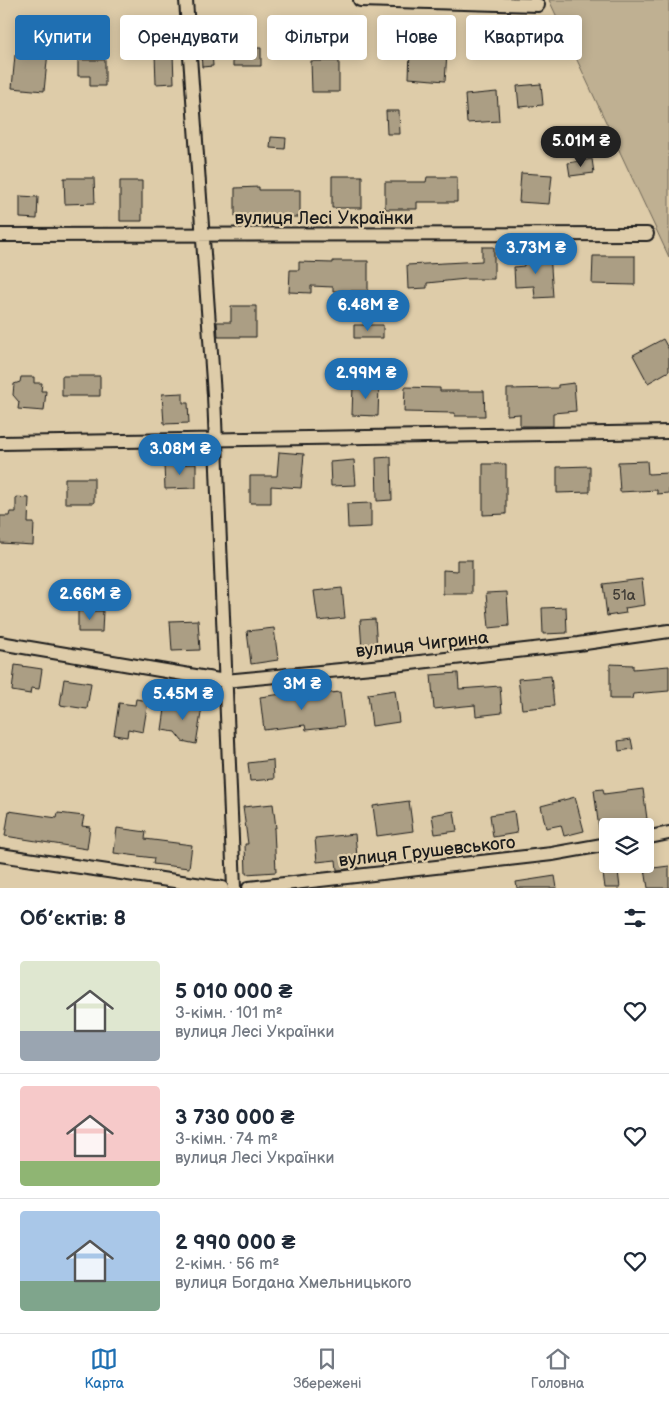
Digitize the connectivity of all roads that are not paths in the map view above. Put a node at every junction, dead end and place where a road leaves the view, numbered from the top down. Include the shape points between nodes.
1 (186, 0) edge
2 (360, 0) edge
3 (538, 5) dead end
4 (647, 234) dead end
5 (0, 235) edge
6 (204, 236) junction
7 (669, 432) edge
8 (216, 440) junction
9 (0, 442) edge
10 (669, 631) edge
11 (0, 644) edge
12 (225, 681) junction
13 (669, 833) edge
14 (654, 836) edge
15 (599, 846) edge
16 (0, 855) edge
17 (222, 888) edge
18 (234, 888) edge
19 (249, 888) edge

1 - 6 street
2 - 3 street
4 - 6 street, вулиця Лесі Українки
5 - 6 street, вулиця Лесі Українки
6 - 8 street
7 - 8 street
8 - 9 street
8 - 12 street
10 - 12 street, вулиця Чигрина via 548,648
11 - 12 street, вулиця Чигрина
12 - 18 street
13 - 14 street
15 - 19 street, вулиця Грушевського via 552,854
16 - 17 street

